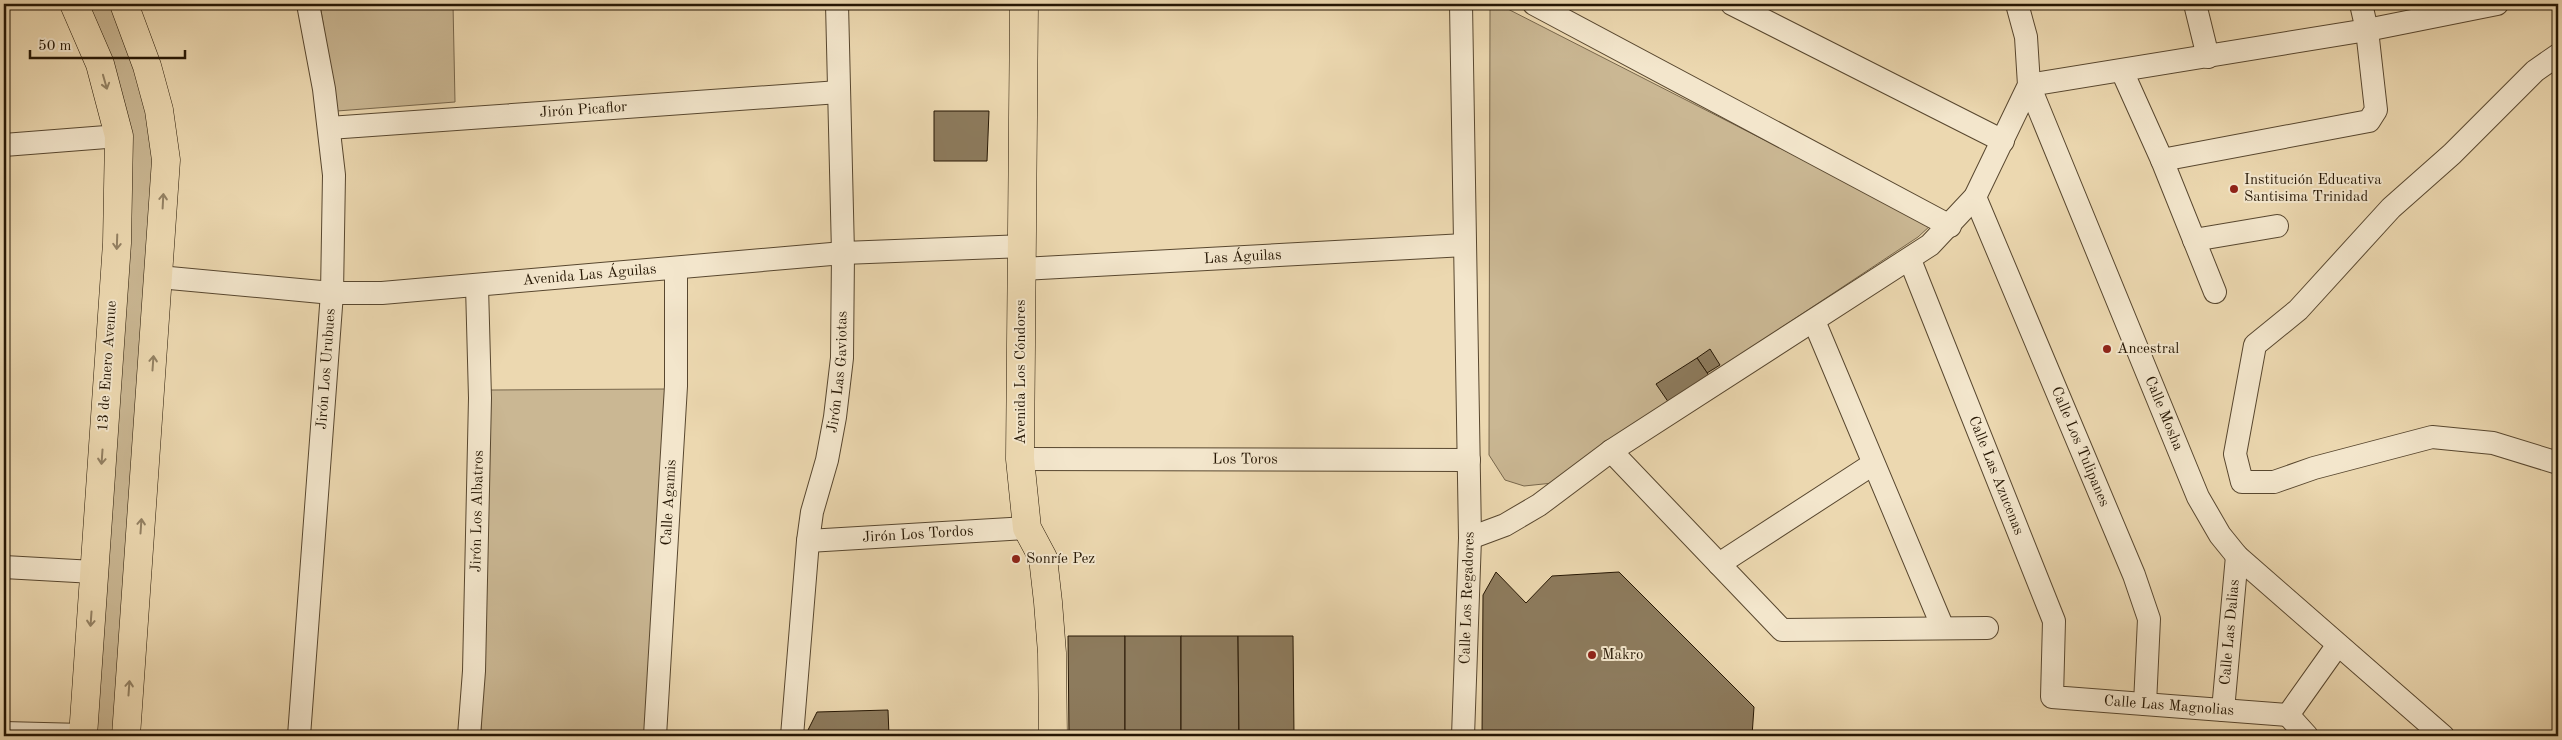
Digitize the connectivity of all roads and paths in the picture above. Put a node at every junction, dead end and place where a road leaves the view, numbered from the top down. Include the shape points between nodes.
1 (74, 4) edge
2 (124, 4) edge
3 (308, 4) edge
4 (837, 4) edge
5 (1024, 4) edge
6 (1461, 4) edge
7 (1534, 4) edge
8 (1732, 4) edge
9 (2017, 4) edge
10 (2195, 4) edge
11 (2362, 4) edge
12 (2497, 4) edge
13 (2367, 30) junction
14 (2558, 55) edge
15 (2208, 57) junction
16 (2122, 71) junction
17 (2028, 85) junction
18 (839, 92) junction
19 (329, 128) junction
20 (119, 136) junction
21 (2003, 142) junction
22 (4, 145) edge
23 (2162, 160) junction
24 (1975, 197) junction
25 (1950, 226) junction
26 (2277, 226) dead end
27 (2194, 240) junction
28 (1465, 245) junction
29 (843, 253) junction
30 (1022, 257) junction
31 (1910, 260) junction
32 (676, 269) junction
33 (159, 277) junction
34 (477, 286) junction
35 (2215, 292) dead end
36 (332, 293) junction
37 (1814, 321) junction
38 (1611, 451) junction
39 (1020, 459) junction
40 (1469, 460) junction
41 (2558, 463) edge
42 (1873, 464) junction
43 (1027, 528) junction
44 (1470, 538) junction
45 (808, 541) junction
46 (2237, 556) junction
47 (1719, 564) junction
48 (4, 567) edge
49 (94, 572) junction
50 (1943, 628) junction
51 (1986, 628) dead end
52 (2337, 646) junction
53 (2052, 697) joint
54 (2145, 704) junction
55 (2223, 710) junction
56 (2289, 724) edge
57 (4, 733) edge
58 (83, 736) edge
59 (126, 736) edge
60 (299, 736) edge
61 (470, 736) edge
62 (655, 736) edge
63 (792, 736) edge
64 (1053, 736) edge
65 (1463, 736) edge
66 (2307, 736) edge
67 (2443, 736) edge

1 -> 20 main road, 13 de Enero Avenue via 100,64
33 -> 2 main road via 166,160 159,110
3 - 19 street, Jirón Los Urubues
4 - 18 street, Jirón Las Gaviotas
5 - 30 main road, Avenida Los Cóndores
6 - 28 street, Calle Los Regadores
7 - 25 street
8 - 21 street
9 - 17 street via 2026,37
10 - 15 street
11 - 13 street
12 - 13 street
13 - 15 street
13 - 23 street via 2376,110 2369,121
14 - 41 street via 2535,71 2452,154 2391,208 2298,310 2254,345 2235,454 2242,482 2274,482 2314,468 2432,437 2493,442
15 - 16 street
16 - 17 street
16 - 23 street
17 - 21 street
17 - 46 street, Calle Mosha via 2198,497 2220,535
18 - 19 street, Jirón Picaflor
18 - 29 street, Jirón Las Gaviotas
19 - 36 street, Jirón Los Urubues via 334,175
20 - 22 street
20 -> 49 main road, 13 de Enero Avenue via 117,242
21 - 24 street
23 - 27 street
24 - 25 street
24 - 54 street, Calle Los Tulipanes via 2134,575 2149,618
25 - 31 street
26 - 27 street
27 - 35 street
28 - 30 street, Las Águilas
28 - 40 street, Calle Los Regadores
29 - 30 street, Avenida Las Águilas
29 - 32 street, Avenida Las Águilas
29 - 45 street, Jirón Las Gaviotas via 842,358 835,418
30 - 39 main road, Avenida Los Cóndores
31 - 37 street
31 - 53 street, Calle Las Azucenas via 2054,621
32 - 34 street, Avenida Las Águilas
32 - 62 street, Calle Agamis via 676,386
33 - 36 street, Avenida Las Águilas
59 -> 33 main road
34 - 36 street, Avenida Las Águilas
34 - 61 street, Jirón Los Albatros via 480,398
36 - 60 street, Jirón Los Urubues
37 - 38 street
37 - 42 street
38 - 44 street via 1539,506 1505,525
38 - 47 street
39 - 40 street, Los Toros
39 - 43 main road, Avenida Los Cóndores
40 - 44 street, Calle Los Regadores
42 - 47 street
42 - 50 street
43 - 45 street, Jirón Los Tordos
43 - 64 main road, Avenida Los Cóndores via 1043,558 1052,653
44 - 65 street, Calle Los Regadores
45 - 63 street, Jirón Las Gaviotas
46 - 52 street, Calle Mosha
46 - 55 street, Calle Las Dalias
47 - 50 street via 1782,630
48 - 49 street
49 -> 58 main road, 13 de Enero Avenue
50 - 51 street
52 - 56 street
52 - 67 street, Calle Mosha
53 - 54 street, Calle Las Magnolias
54 - 55 street, Calle Las Magnolias
55 - 56 street, Calle Las Magnolias
56 - 66 street
57 - 58 street

